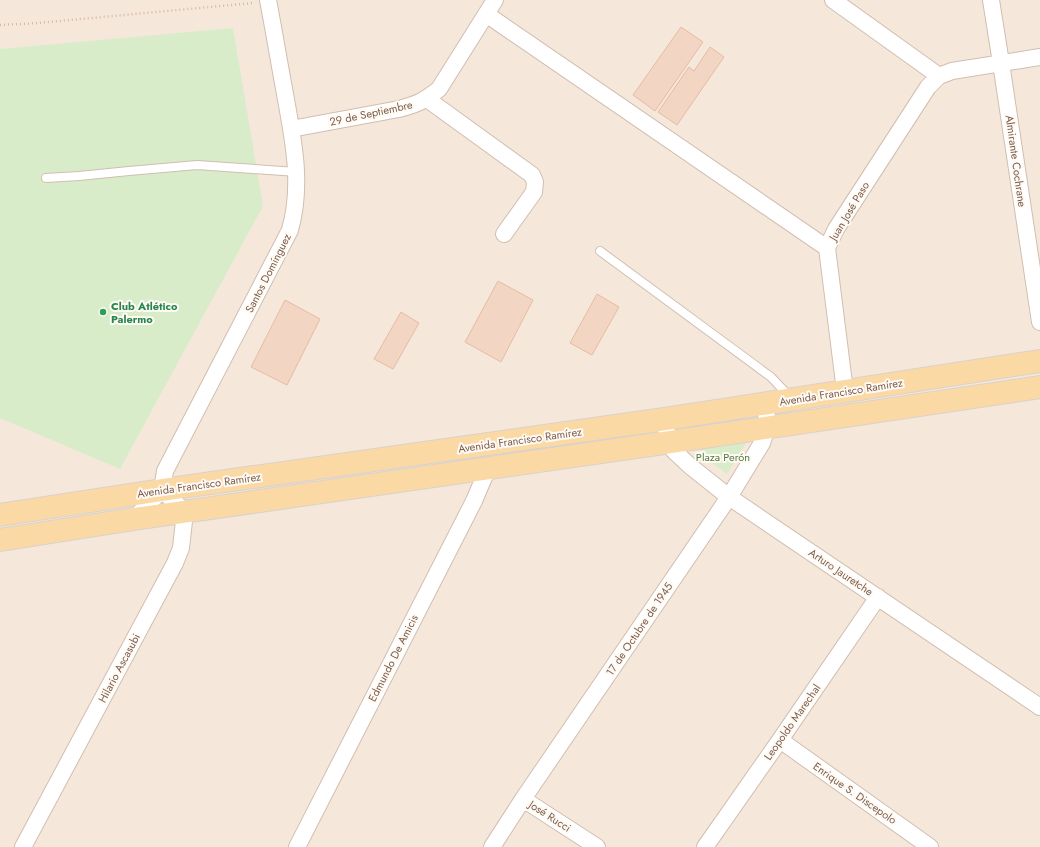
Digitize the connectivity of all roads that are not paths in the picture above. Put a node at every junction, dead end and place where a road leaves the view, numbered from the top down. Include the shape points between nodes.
1 (495, 0) edge
2 (833, 0) edge
3 (991, 0) edge
4 (268, 1) edge
5 (486, 14) junction
6 (1040, 57) edge
7 (1001, 62) junction
8 (939, 76) junction
9 (427, 99) junction
10 (291, 129) junction
11 (297, 172) junction
12 (46, 178) dead end
13 (504, 234) dead end
14 (827, 248) junction
15 (600, 251) dead end
16 (1040, 322) edge
17 (1040, 361) edge
18 (1040, 387) edge
19 (845, 391) junction
20 (792, 399) junction
21 (766, 403) junction
22 (664, 419) junction
23 (767, 428) junction
24 (668, 442) junction
25 (488, 468) junction
26 (162, 490) junction
27 (729, 496) junction
28 (185, 512) junction
29 (0, 515) edge
30 (134, 519) junction
31 (0, 540) edge
32 (878, 597) junction
33 (1040, 707) edge
34 (780, 740) junction
35 (523, 799) junction
36 (23, 847) edge
37 (297, 847) edge
38 (492, 847) edge
39 (596, 847) edge
40 (705, 847) edge
41 (930, 847) edge

1 - 5 street, 29 de Septiembre
2 - 8 street
3 - 7 street, Almirante Cochrane
4 - 10 street, Santos Domínguez
5 - 9 street, 29 de Septiembre via 439,89
5 - 14 street
6 - 7 street
7 - 8 street via 952,71
7 - 16 street, Almirante Cochrane
8 - 14 street, Juan José Paso via 928,87 836,229
9 - 10 street, 29 de Septiembre via 399,109
9 - 13 street via 532,175 535,182 534,192
10 - 11 street, Santos Domínguez
11 - 12 lane via 197,165
11 - 26 street, Santos Domínguez via 297,199 290,230 165,471
14 - 19 street, Juan José Paso
15 - 20 lane via 771,377
17 - 19 main road, Avenida Francisco Ramírez
18 - 23 main road
19 - 20 main road, Avenida Francisco Ramírez
20 - 21 main road, Avenida Francisco Ramírez
21 - 22 main road, Avenida Francisco Ramírez
21 - 23 street, 17 de Octubre de 1945
22 - 24 street, Arturo Jauretche
22 - 26 main road, Avenida Francisco Ramírez
23 - 24 main road
23 - 27 street, 17 de Octubre de 1945 via 762,443
24 - 25 main road
24 - 27 street, Arturo Jauretche via 690,466
25 - 28 main road
25 - 37 street, Edmundo De Amicis
26 - 28 street
26 - 29 main road, Avenida Francisco Ramírez
26 - 30 street
27 - 32 street, Arturo Jauretche
27 - 35 street, 17 de Octubre de 1945
28 - 30 main road
28 - 36 street, Hilario Ascasubi via 181,548 175,563
30 - 31 main road
32 - 33 street, Arturo Jauretche
32 - 34 street, Leopoldo Marechal
34 - 40 street, Leopoldo Marechal
34 - 41 street, Enrique S. Discepolo
35 - 38 street, 17 de Octubre de 1945
35 - 39 street, José Rucci

